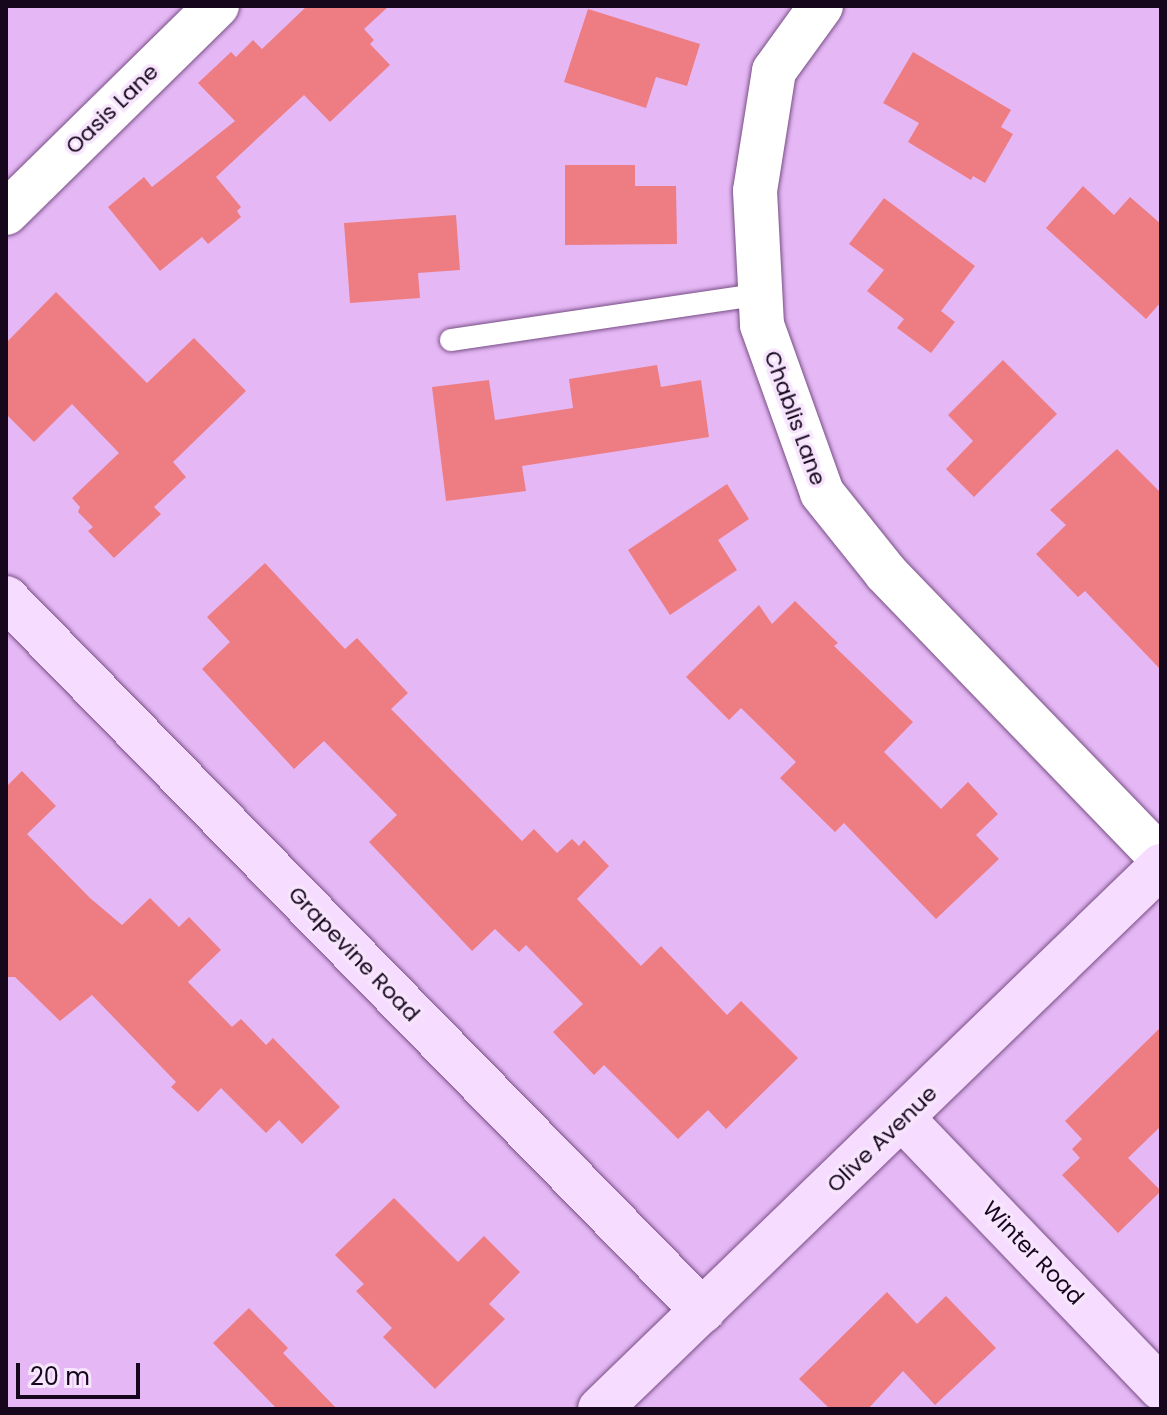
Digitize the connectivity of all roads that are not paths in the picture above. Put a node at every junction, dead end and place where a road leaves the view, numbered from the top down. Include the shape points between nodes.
1 (217, 6) edge
2 (821, 6) edge
3 (6, 213) edge
4 (761, 294) junction
5 (451, 340) dead end
6 (6, 598) edge
7 (1161, 858) edge
8 (1161, 866) edge
9 (903, 1119) junction
10 (703, 1311) junction
11 (1161, 1388) edge
12 (600, 1409) edge

1 - 3 street, Oasis Lane
2 - 4 street, Chablis Lane via 774,71 755,191
4 - 5 lane
4 - 7 street, Chablis Lane via 762,325 822,493 886,573
6 - 10 main road, Grapevine Road
8 - 9 main road, Olive Avenue
9 - 10 main road, Olive Avenue
9 - 11 main road, Winter Road
10 - 12 main road, Olive Avenue

